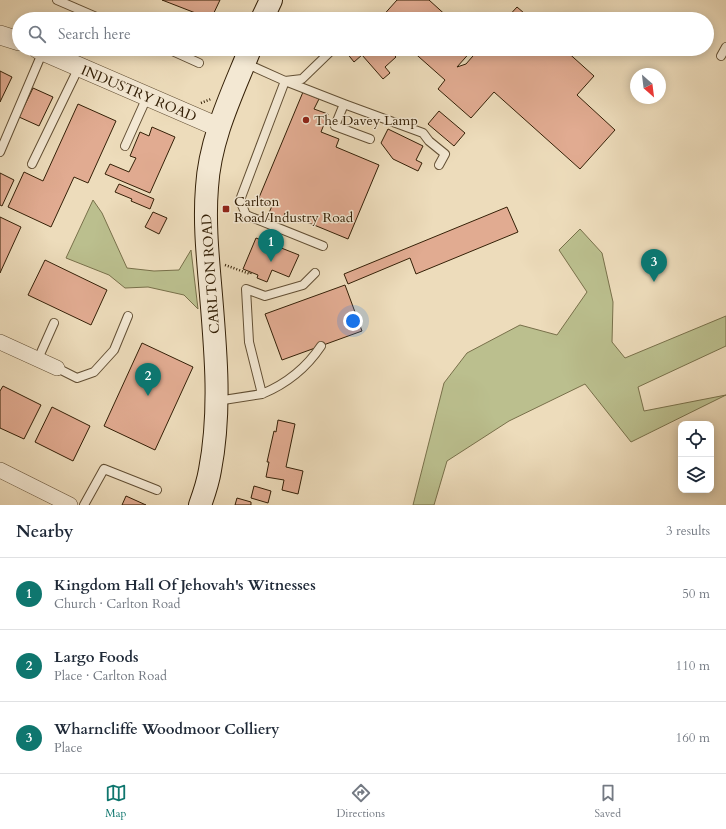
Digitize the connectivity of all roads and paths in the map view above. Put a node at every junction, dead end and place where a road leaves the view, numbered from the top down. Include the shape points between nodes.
1 (57, 0) edge
2 (271, 0) edge
3 (85, 12) edge
4 (265, 12) edge
5 (0, 35) edge
6 (12, 39) edge
7 (726, 47) edge
8 (38, 56) edge
9 (54, 56) edge
10 (184, 56) edge
11 (247, 56) edge
12 (326, 56) edge
13 (721, 56) dead end
14 (199, 63) dead end
15 (80, 67) junction
16 (285, 81) junction
17 (214, 93) dead end
18 (147, 97) junction
19 (197, 102) dead end
20 (344, 104) junction
21 (218, 127) junction
22 (370, 139) dead end
23 (125, 146) dead end
24 (0, 152) edge
25 (32, 164) dead end
26 (439, 165) dead end
27 (323, 246) dead end
28 (208, 262) junction
29 (251, 272) dead end
30 (315, 273) dead end
31 (128, 316) dead end
32 (54, 323) dead end
33 (0, 342) edge
34 (320, 346) dead end
35 (38, 359) junction
36 (57, 368) joint
37 (262, 394) junction
38 (217, 401) junction
39 (0, 470) edge
40 (157, 490) dead end
41 (70, 505) edge
42 (84, 505) edge
43 (200, 505) edge

1 - 3 lane
2 - 4 main road
5 - 6 street
7 - 13 lane
8 - 24 lane
9 - 15 street, INDUSTRY ROAD
10 - 14 lane
11 - 16 lane
11 - 21 main road, CARLTON ROAD
12 - 16 lane via 302,79
15 - 18 street, INDUSTRY ROAD
15 - 25 lane
16 - 20 lane
16 - 27 lane via 240,200 246,215
17 - 19 path via 210,99 202,103
18 - 21 street, INDUSTRY ROAD
18 - 23 lane
20 - 22 lane via 335,126
20 - 26 lane via 423,133 445,154
21 - 28 main road, CARLTON ROAD via 207,186 205,220
28 - 29 path via 250,274
28 - 38 main road, CARLTON ROAD
30 - 37 lane via 303,285 265,296 246,289 249,342
31 - 36 lane via 114,350 94,372 77,378
32 - 35 lane
33 - 35 street
34 - 37 lane via 312,359 293,375 276,388
35 - 36 street
37 - 38 lane
38 - 43 main road, CARLTON ROAD via 210,472
39 - 41 street
40 - 42 lane via 104,469

